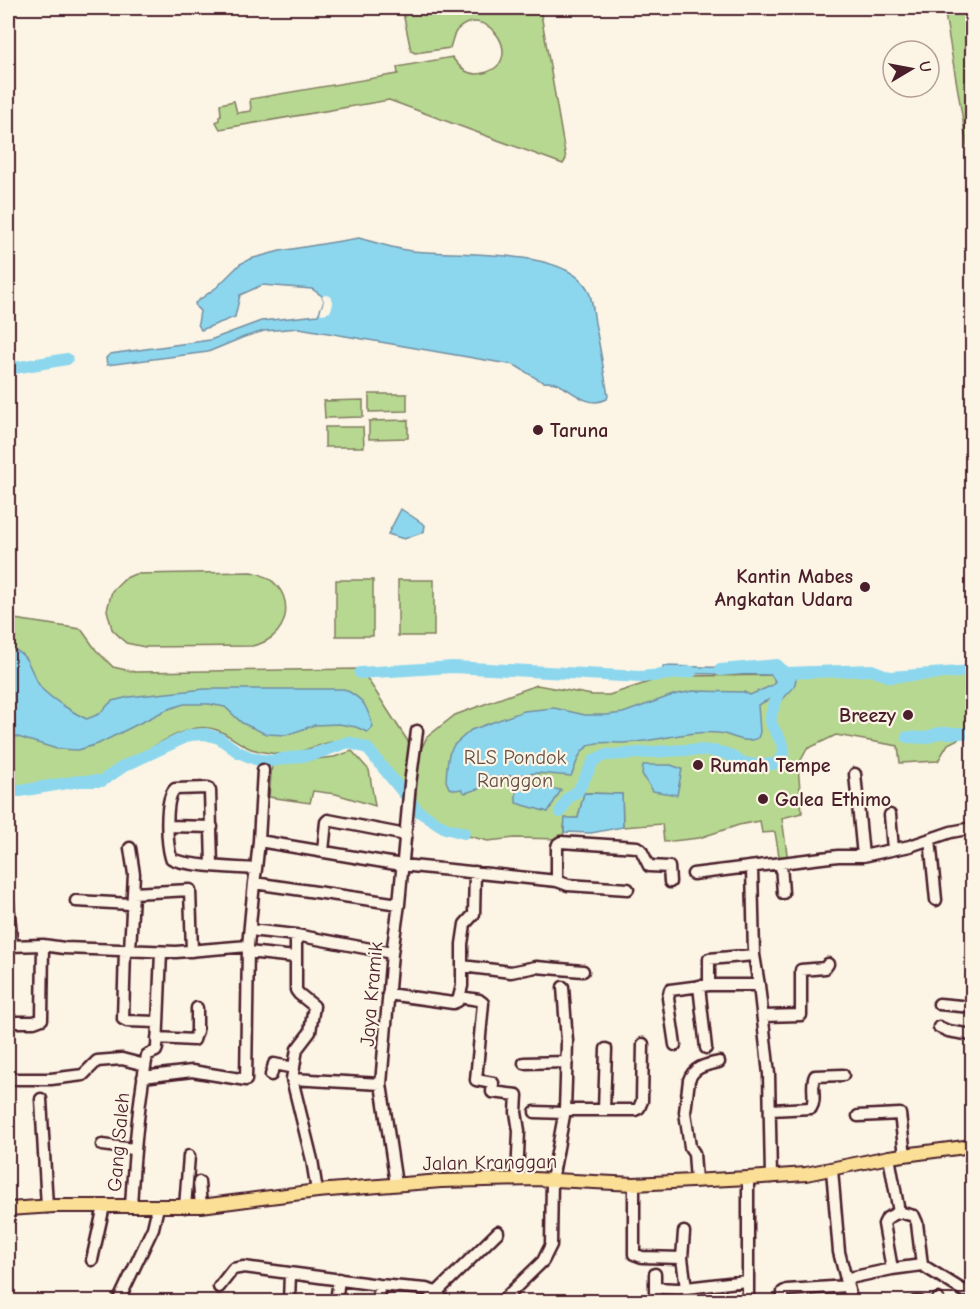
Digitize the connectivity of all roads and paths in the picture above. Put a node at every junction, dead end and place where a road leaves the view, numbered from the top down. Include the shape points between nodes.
1 (417, 731) dead end
2 (263, 770) dead end
3 (855, 774) dead end
4 (890, 815) dead end
5 (168, 826) junction
6 (212, 827) junction
7 (972, 828) edge
8 (406, 835) junction
9 (930, 839) junction
10 (259, 841) junction
11 (130, 848) dead end
12 (893, 849) junction
13 (323, 851) junction
14 (863, 856) junction
15 (781, 864) junction
16 (402, 865) junction
17 (212, 866) junction
18 (752, 868) junction
19 (256, 869) junction
20 (475, 872) junction
21 (693, 874) dead end
22 (557, 880) junction
23 (670, 882) dead end
24 (254, 883) junction
25 (628, 889) dead end
26 (783, 893) dead end
27 (132, 899) junction
28 (936, 900) dead end
29 (76, 901) dead end
30 (8, 903) edge
31 (399, 904) junction
32 (250, 930) junction
33 (296, 935) junction
34 (43, 945) junction
35 (10, 946) edge
36 (248, 949) junction
37 (127, 950) junction
38 (192, 951) junction
39 (161, 952) junction
40 (392, 953) junction
41 (754, 955) junction
42 (295, 957) junction
43 (828, 964) dead end
44 (462, 966) junction
45 (583, 971) dead end
46 (704, 985) junction
47 (759, 985) junction
48 (563, 987) dead end
49 (388, 994) junction
50 (460, 997) junction
51 (939, 1004) dead end
52 (972, 1007) edge
53 (197, 1008) dead end
54 (763, 1016) junction
55 (8, 1022) edge
56 (157, 1022) junction
57 (939, 1027) dead end
58 (972, 1035) edge
59 (157, 1038) junction
60 (643, 1044) dead end
61 (675, 1045) dead end
62 (706, 1048) dead end
63 (606, 1049) dead end
64 (567, 1062) junction
65 (719, 1062) dead end
66 (524, 1063) dead end
67 (145, 1065) junction
68 (293, 1073) junction
69 (271, 1075) dead end
70 (843, 1075) dead end
71 (143, 1077) junction
72 (8, 1079) edge
73 (381, 1084) junction
74 (41, 1099) dead end
75 (604, 1110) junction
76 (770, 1110) junction
77 (535, 1112) dead end
78 (565, 1112) junction
79 (858, 1116) dead end
80 (102, 1145) dead end
81 (972, 1146) edge
82 (134, 1149) junction
83 (905, 1155) junction
84 (189, 1156) dead end
85 (890, 1157) junction
86 (832, 1170) junction
87 (771, 1177) junction
88 (517, 1179) junction
89 (748, 1179) junction
90 (552, 1180) junction
91 (696, 1181) junction
92 (200, 1182) dead end
93 (396, 1184) junction
94 (634, 1184) junction
95 (317, 1191) junction
96 (104, 1206) junction
97 (131, 1206) junction
98 (201, 1206) junction
99 (47, 1207) junction
100 (158, 1207) junction
101 (186, 1207) junction
102 (8, 1209) edge
103 (899, 1212) junction
104 (498, 1232) dead end
105 (684, 1232) dead end
106 (682, 1258) junction
107 (92, 1260) dead end
108 (922, 1265) junction
109 (892, 1269) junction
110 (290, 1273) junction
111 (655, 1274) dead end
112 (339, 1279) junction
113 (746, 1281) junction
114 (846, 1282) junction
115 (379, 1285) junction
116 (219, 1287) dead end
117 (655, 1288) junction
118 (686, 1288) junction
119 (436, 1292) junction
120 (968, 1294) edge
121 (118, 1302) edge
122 (290, 1302) edge
123 (336, 1302) edge
124 (378, 1302) edge
125 (427, 1302) edge
126 (445, 1302) edge
127 (501, 1302) edge
128 (655, 1302) edge
129 (748, 1302) edge
130 (783, 1302) edge
131 (852, 1302) edge
132 (915, 1302) edge
133 (920, 1302) edge

1 - 8 street, Jaya Kramik
2 - 10 street
3 - 14 street
4 - 12 street
5 - 6 street
5 - 6 street via 172,791 208,788
5 - 17 street via 172,860
6 - 17 street
7 - 9 street
8 - 13 street via 328,820
8 - 16 street, Jaya Kramik
9 - 12 street
9 - 28 street
10 - 13 street
10 - 19 street
11 - 27 street
12 - 14 street
13 - 16 street
14 - 15 street
15 - 18 street
15 - 26 street
16 - 20 street
16 - 31 street, Jaya Kramik
17 - 19 street
18 - 21 street
18 - 41 street
19 - 24 street
20 - 22 street
20 - 44 street via 474,914 465,924
22 - 23 street via 557,847 561,842 637,847 649,866 669,867
22 - 25 street via 568,885
24 - 31 street
24 - 32 street
27 - 29 street
27 - 37 street
27 - 38 street via 190,890
30 - 35 street
31 - 40 street, Jaya Kramik
32 - 33 street
32 - 36 street
33 - 40 street
33 - 42 street
34 - 35 street
34 - 37 street
34 - 55 street via 42,1019
36 - 38 street
36 - 42 street
36 - 71 street, Gang Saleh via 246,1080 192,1071
37 - 39 street
37 - 56 street via 123,1019
38 - 39 street
39 - 56 street
40 - 49 street, Jaya Kramik
41 - 46 street via 710,959
41 - 47 street
42 - 68 street via 296,990 315,1006 310,1032 297,1049
43 - 54 street via 825,968 801,970 801,1015
44 - 45 street via 511,972 536,967
44 - 50 street
46 - 47 street
46 - 61 street via 668,992
46 - 62 street
47 - 54 street
48 - 64 street
49 - 50 street via 453,1003
49 - 73 street, Jaya Kramik
50 - 88 street via 483,1003 476,1080 493,1083 492,1092 518,1095
51 - 52 street
53 - 59 street via 194,1040
54 - 76 street
56 - 59 street
57 - 58 street
59 - 67 street via 156,1051 147,1055
60 - 75 street via 641,1106 635,1110
63 - 75 street
64 - 66 street
64 - 78 street
65 - 91 street via 700,1067 689,1080 685,1112
67 - 71 street
67 - 72 street via 122,1059 98,1061 83,1075
68 - 69 street via 274,1064
68 - 73 street
68 - 95 street
70 - 76 street via 815,1076 811,1108
71 - 82 street, Gang Saleh
73 - 93 street, Jaya Kramik
74 - 99 street
75 - 78 street
76 - 87 street
77 - 78 street
78 - 90 street
79 - 83 street via 900,1114
80 - 82 street
81 - 83 main road, Jalan Kranggan
82 - 97 street, Gang Saleh
83 - 85 main road, Jalan Kranggan
84 - 101 street
85 - 86 main road, Jalan Kranggan
85 - 103 street
86 - 87 main road, Jalan Kranggan
86 - 114 street via 839,1252
87 - 89 main road, Jalan Kranggan
88 - 90 main road, Jalan Kranggan
88 - 93 main road, Jalan Kranggan
89 - 91 main road, Jalan Kranggan
89 - 113 street
90 - 94 main road, Jalan Kranggan
90 - 127 street via 550,1250
91 - 94 main road, Jalan Kranggan
92 - 98 street
93 - 95 main road, Jalan Kranggan
94 - 106 street via 634,1254
95 - 98 main road, Jalan Kranggan
96 - 97 main road, Jalan Kranggan
96 - 99 main road, Jalan Kranggan
96 - 107 street
97 - 100 main road, Jalan Kranggan
98 - 101 main road, Jalan Kranggan
99 - 102 main road, Jalan Kranggan
100 - 101 main road, Jalan Kranggan
100 - 121 street via 153,1228
103 - 108 street via 916,1220
103 - 109 street via 884,1224
104 - 119 street
105 - 106 street
106 - 118 street
108 - 109 street
108 - 120 street
109 - 114 street
110 - 112 street
110 - 116 street via 233,1269
110 - 122 street
111 - 117 street
112 - 115 street
112 - 123 street
113 - 118 street
113 - 129 street
114 - 130 street via 787,1290 783,1292
114 - 131 street
115 - 119 street
115 - 124 street
117 - 118 street
117 - 128 street
119 - 125 street
119 - 126 street
132 - 133 street

